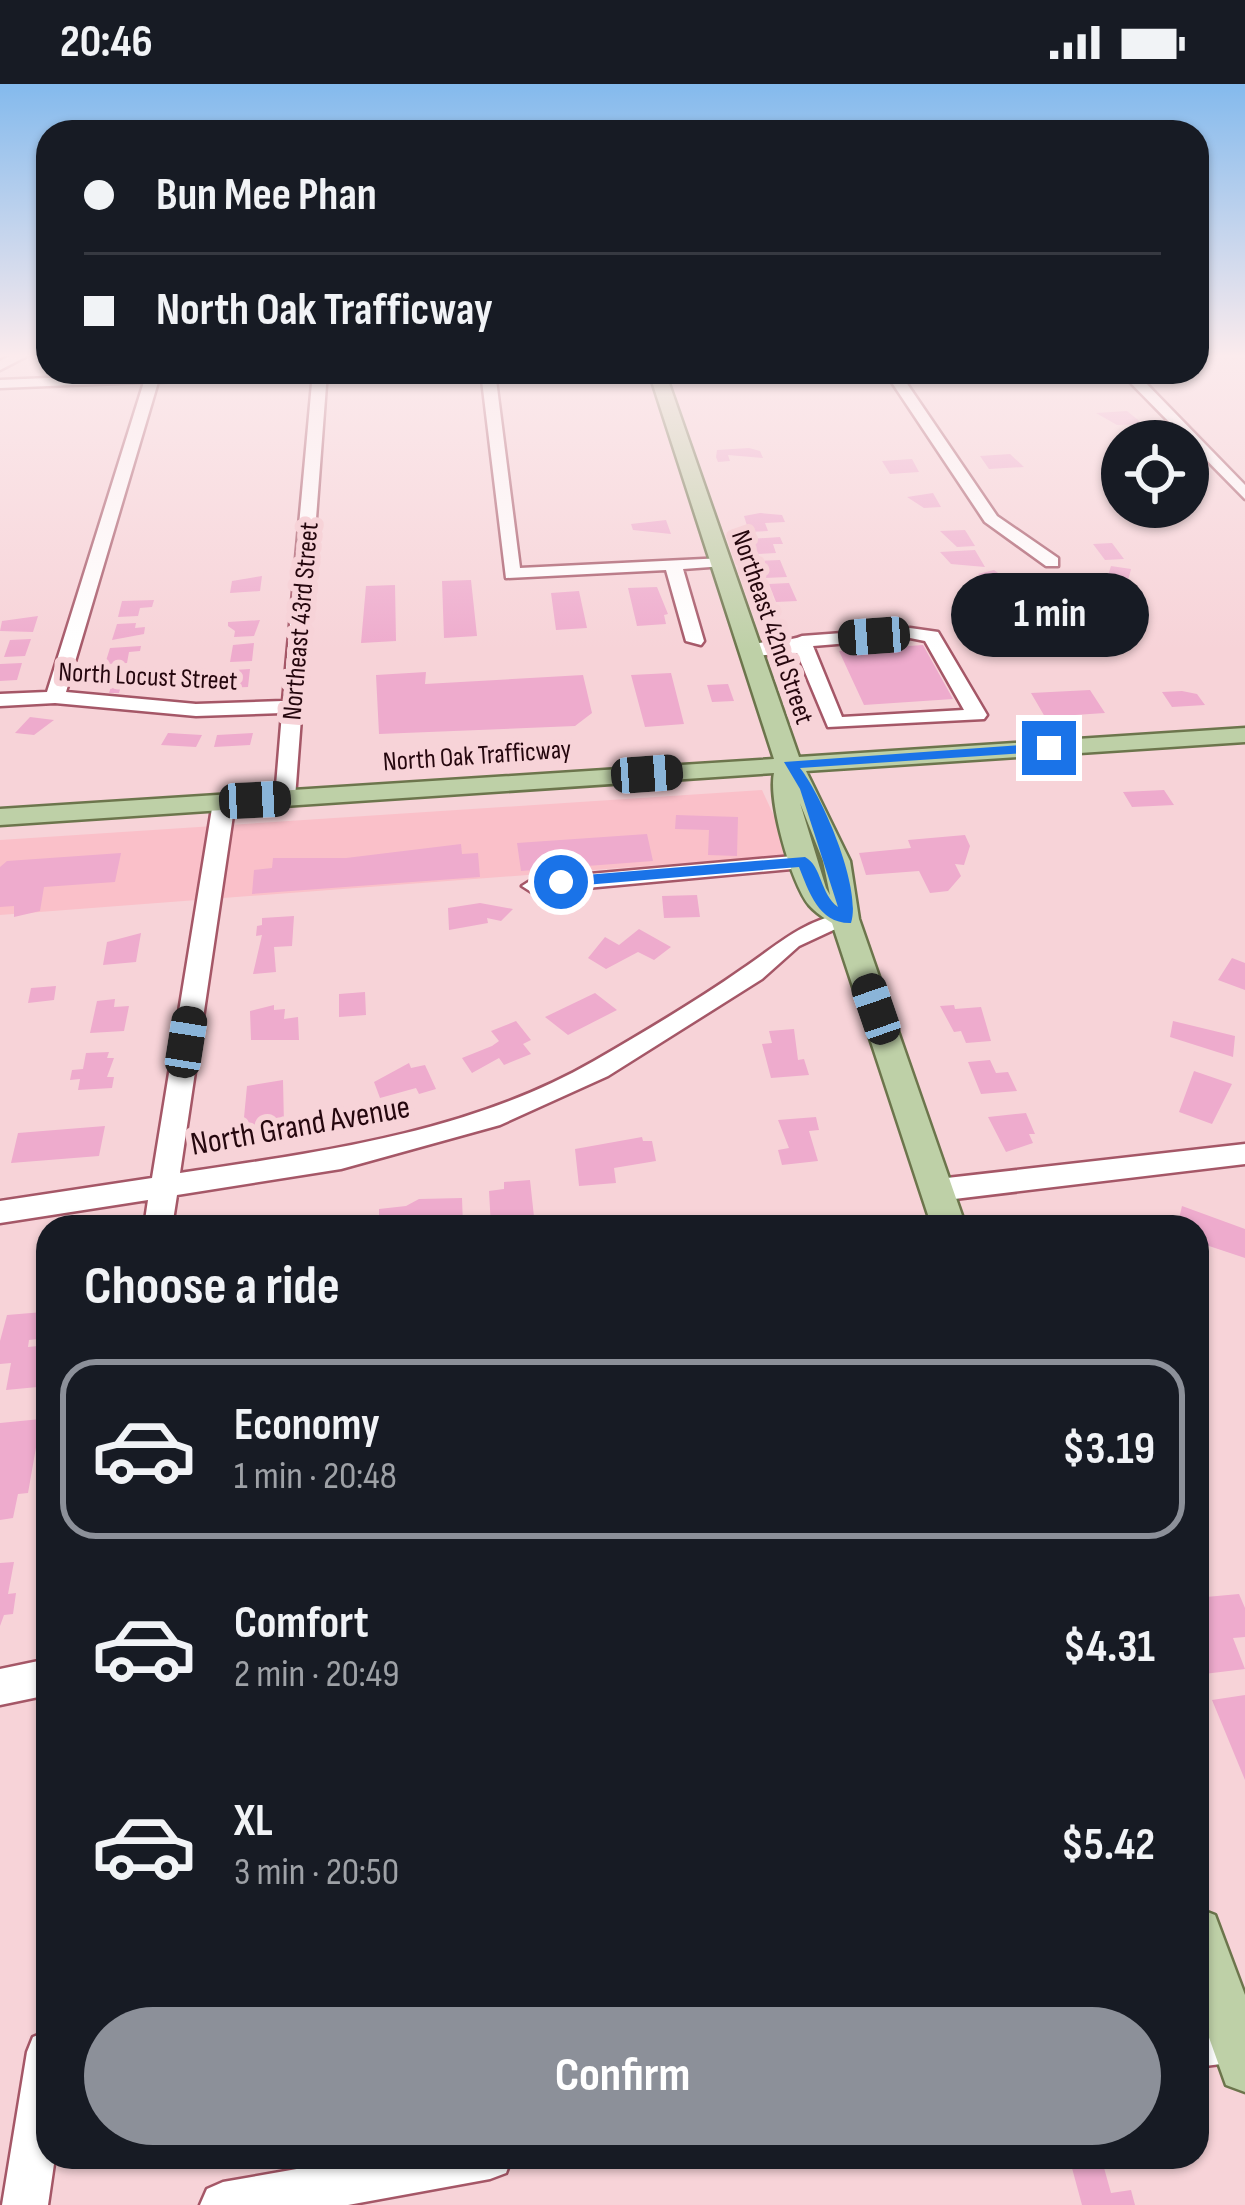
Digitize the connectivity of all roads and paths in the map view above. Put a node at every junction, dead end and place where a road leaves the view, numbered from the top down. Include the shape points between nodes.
1 (130, 452) edge
2 (314, 452) edge
3 (498, 452) edge
4 (683, 452) edge
5 (946, 452) edge
6 (1204, 452) edge
7 (1245, 494) edge
8 (718, 562) junction
9 (1052, 562) dead end
10 (673, 565) junction
11 (694, 641) dead end
12 (804, 647) junction
13 (749, 650) junction
14 (55, 697) junction
15 (0, 700) edge
16 (293, 707) junction
17 (960, 716) junction
18 (1245, 735) edge
19 (979, 752) junction
20 (789, 765) junction
21 (285, 798) junction
22 (224, 802) junction
23 (0, 817) edge
24 (805, 862) junction
25 (533, 886) dead end
26 (845, 919) junction
27 (1245, 1154) edge
28 (163, 1184) junction
29 (938, 1190) junction
30 (0, 1212) edge
31 (159, 1215) edge
32 (946, 1215) edge
33 (36, 1680) edge
34 (0, 1687) edge
35 (1209, 1974) edge
36 (1231, 2048) edge
37 (36, 2135) edge
38 (423, 2169) edge
39 (26, 2205) edge
40 (223, 2205) edge

1 - 14 street
2 - 16 street, Northeast 43rd Street
3 - 10 street via 512,574
4 - 8 main road, Northeast 42nd Street
5 - 9 street via 991,518
6 - 7 street
8 - 10 street
8 - 13 main road, Northeast 42nd Street
10 - 11 street
12 - 13 street
12 - 17 street via 835,724
12 - 17 street via 802,641 932,636 977,715
13 - 20 main road, Northeast 42nd Street
14 - 15 street, North Locust Street
14 - 16 street, North Locust Street via 196,710
16 - 21 street, Northeast 43rd Street
17 - 19 street
18 - 19 main road, North Oak Trafficway
19 - 20 main road, North Oak Trafficway
20 - 21 main road, North Oak Trafficway
20 - 24 main road via 783,790
20 - 26 main road via 808,788 848,899
21 - 22 main road, North Oak Trafficway
22 - 23 main road, North Oak Trafficway
22 - 28 street
24 - 25 street
24 - 26 main road via 821,902
26 - 28 street, North Grand Avenue via 791,941 599,1070 491,1118 354,1156
26 - 29 main road
27 - 29 street
28 - 30 street, North Grand Avenue
28 - 31 street
29 - 32 main road
33 - 34 street
35 - 36 main road
37 - 39 street
38 - 40 street

